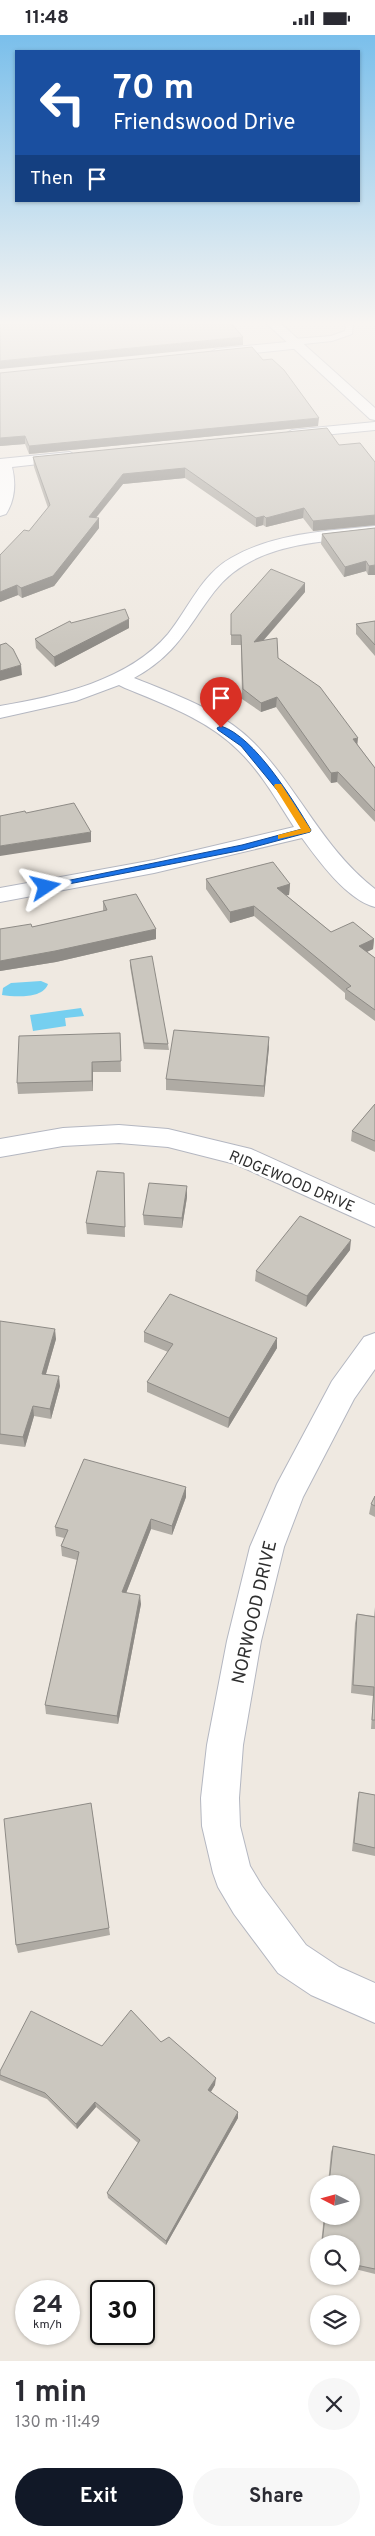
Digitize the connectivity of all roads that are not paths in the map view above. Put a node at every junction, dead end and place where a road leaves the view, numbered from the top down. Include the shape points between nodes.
1 (340, 430) edge
2 (277, 436) edge
3 (82, 456) edge
4 (2, 464) edge
5 (0, 511) edge
6 (375, 531) edge
7 (118, 678) junction
8 (0, 713) edge
9 (307, 830) junction
10 (0, 895) edge
11 (375, 900) edge
12 (0, 1148) edge
13 (375, 1217) edge
14 (375, 1345) edge
15 (375, 2003) edge

1 - 2 street
3 - 4 street
4 - 5 street via 7,479 5,501
6 - 7 street via 305,539 236,562 206,589 174,639
7 - 8 street via 85,692
7 - 9 street via 193,712 244,744 286,795
9 - 10 street via 243,847
9 - 11 street via 332,863
12 - 13 street, RIDGEWOOD DRIVE via 62,1137 119,1134 168,1138 242,1156
14 - 15 street, NORWOOD DRIVE via 343,1390 288,1494 267,1547 244,1641 224,1745 221,1826 232,1873 292,1959 325,1981

